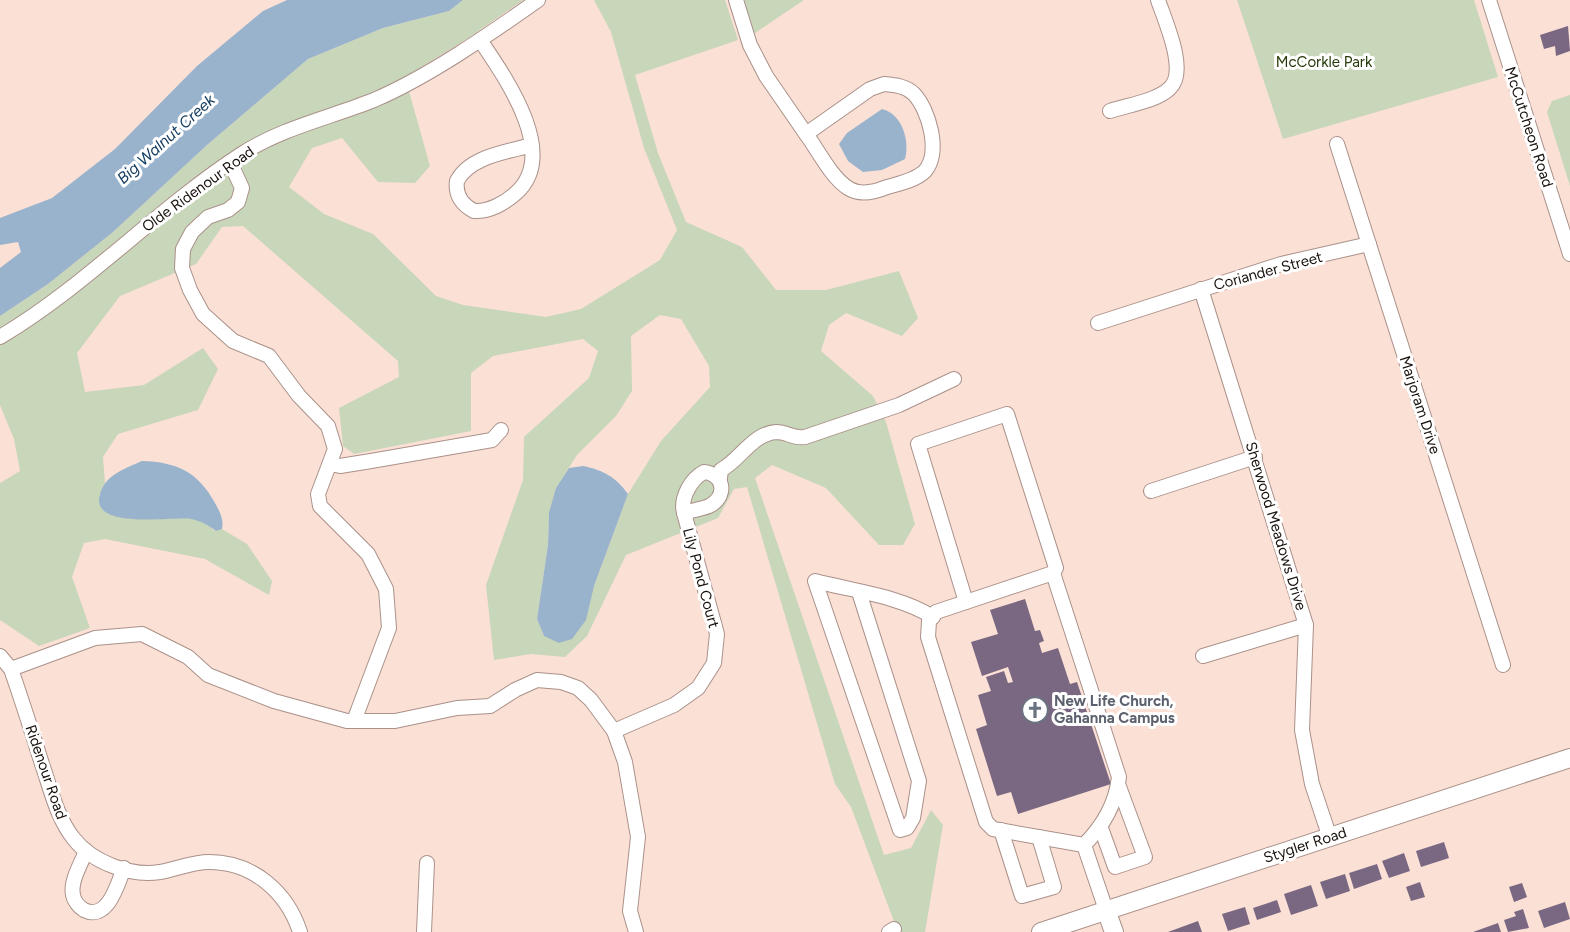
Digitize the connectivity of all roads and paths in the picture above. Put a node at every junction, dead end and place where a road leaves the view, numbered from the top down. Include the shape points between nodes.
1 (538, 0) edge
2 (736, 0) edge
3 (1158, 0) edge
4 (1488, 0) edge
5 (480, 40) junction
6 (1110, 111) dead end
7 (806, 134) junction
8 (1337, 144) dead end
9 (532, 145) junction
10 (230, 162) junction
11 (1369, 244) junction
12 (1570, 254) edge
13 (1201, 289) junction
14 (1098, 323) dead end
15 (0, 337) edge
16 (954, 379) dead end
17 (501, 430) dead end
18 (1255, 457) junction
19 (330, 464) junction
20 (720, 478) junction
21 (1151, 491) dead end
22 (684, 513) junction
23 (1053, 573) junction
24 (859, 592) junction
25 (966, 602) junction
26 (933, 617) junction
27 (1306, 625) junction
28 (0, 656) edge
29 (1203, 656) dead end
30 (1503, 665) dead end
31 (11, 669) junction
32 (354, 722) junction
33 (614, 730) junction
34 (1570, 758) edge
35 (1118, 784) junction
36 (1101, 828) junction
37 (1001, 830) junction
38 (1039, 837) junction
39 (1330, 838) junction
40 (1084, 845) junction
41 (86, 851) junction
42 (428, 863) dead end
43 (124, 868) junction
44 (1106, 910) junction
45 (300, 932) edge
46 (424, 932) edge
47 (636, 932) edge
48 (1041, 932) edge
49 (1114, 932) edge

1 - 5 street, Olde Ridenour Road
2 - 7 street via 750,45 766,76
3 - 6 street via 1178,74 1171,87 1159,95
4 - 12 street, McCutcheon Road
5 - 9 street via 498,65 531,131
5 - 10 street, Olde Ridenour Road via 375,100 295,128
7 - 7 street via 870,89 884,84 900,85 913,93 922,106 933,155 925,171 910,180 862,193 848,189
8 - 11 street, Marjoram Drive
9 - 9 street via 471,166 457,180 462,203 480,211 511,197 532,168
10 - 15 street, Olde Ridenour Road via 40,313
10 - 19 street via 242,188 238,202 208,217 192,232 183,249 182,268 189,290 203,314 233,341 269,356 328,426 334,449
11 - 13 street, Coriander Street via 1281,264
11 - 30 street, Marjoram Drive
13 - 14 street, Coriander Street
13 - 18 street, Sherwood Meadows Drive
16 - 20 street via 899,405 805,437 775,432 759,438 733,464 721,470
17 - 19 street via 492,440 371,462
18 - 21 street
18 - 27 street, Sherwood Meadows Drive
19 - 32 street via 318,494 320,506 368,554 386,589 389,628
20 - 22 street, Lily Pond Court via 723,486 712,504
20 - 22 street, Lily Pond Court via 704,472 697,476 684,497
22 - 33 street, Lily Pond Court via 717,634 714,663 699,688 674,705
23 - 25 street
23 - 25 street via 1056,568 1006,414 918,444
23 - 35 street via 1119,777
24 - 24 street via 815,581 900,830 907,828 914,818 919,781
24 - 26 street via 915,606
25 - 26 street via 936,612
26 - 37 street via 928,637 986,822
27 - 29 street
27 - 39 street, Sherwood Meadows Drive via 1302,730 1312,784
28 - 31 street, Ridenour Road
31 - 32 street via 95,638 141,634 188,657 208,675 305,711
31 - 41 street, Ridenour Road via 59,816
32 - 33 street via 395,721 457,708 490,706 537,680 561,681 578,688
33 - 47 street via 625,762 638,837 630,911
34 - 39 main road, Stygler Road
35 - 36 street
35 - 36 street via 1145,857 1115,867
36 - 40 street
37 - 38 street
37 - 38 street via 1022,896 1054,886
38 - 40 street
39 - 44 main road, Stygler Road
40 - 44 street
41 - 43 street, Ridenour Road via 101,861
41 - 43 street via 73,895 85,910 94,912 108,904
42 - 46 street
43 - 45 street, Ridenour Road via 159,873 208,862 230,864 273,886
44 - 48 main road, Stygler Road
44 - 49 main road

